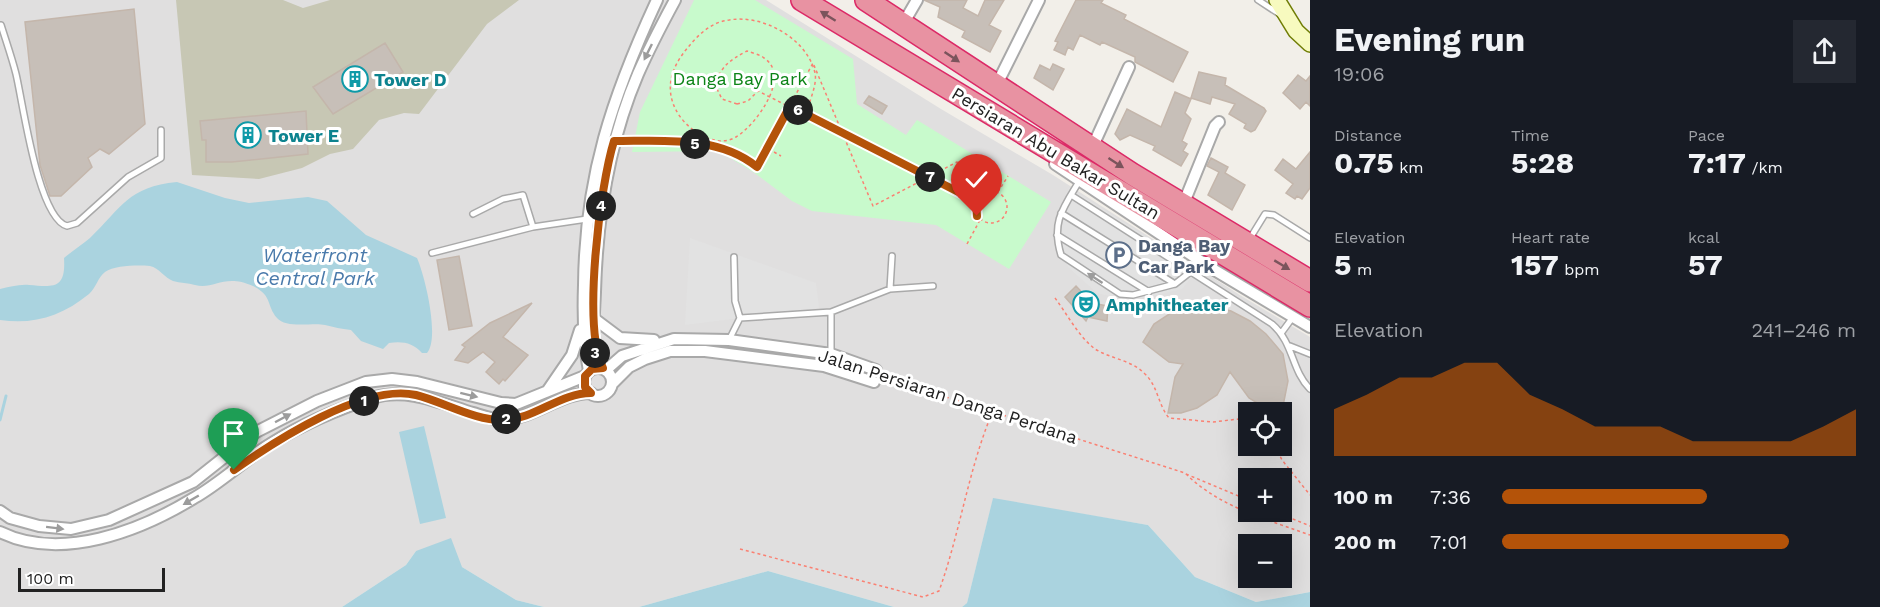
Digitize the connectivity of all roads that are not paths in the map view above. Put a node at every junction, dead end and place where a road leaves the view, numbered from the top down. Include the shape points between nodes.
1 (657, 0) edge
2 (675, 0) edge
3 (802, 0) edge
4 (866, 0) edge
5 (917, 0) edge
6 (1039, 0) edge
7 (1258, 0) edge
8 (1277, 0) edge
9 (1287, 19) junction
10 (903, 24) junction
11 (1, 25) edge
12 (1310, 44) edge
13 (1129, 67) dead end
14 (930, 77) junction
15 (996, 86) junction
16 (1219, 122) dead end
17 (161, 130) dead end
18 (614, 141) junction
19 (767, 148) road end
20 (1092, 148) junction
21 (1080, 180) junction
22 (1071, 195) junction
23 (1183, 205) junction
24 (1061, 213) junction
25 (473, 214) dead end
26 (587, 219) junction
27 (532, 227) junction
28 (1057, 235) junction
29 (1310, 238) edge
30 (1246, 244) junction
31 (432, 253) dead end
32 (892, 256) dead end
33 (734, 257) dead end
34 (1203, 262) junction
35 (1191, 270) junction
36 (1310, 281) edge
37 (1175, 284) junction
38 (933, 286) dead end
39 (890, 289) junction
40 (1149, 292) junction
41 (831, 312) junction
42 (1302, 312) edge
43 (587, 318) junction
44 (741, 318) junction
45 (1310, 327) edge
46 (1282, 332) junction
47 (674, 339) junction
48 (729, 340) junction
49 (1290, 345) junction
50 (831, 354) junction
51 (1310, 354) edge
52 (604, 369) junction
53 (587, 373) junction
54 (613, 383) junction
55 (1310, 388) edge
56 (548, 390) junction
57 (591, 393) junction
58 (0, 511) edge
59 (0, 532) edge

1 - 26 street via 612,108
2 -> 18 street via 638,74
14 -> 3 highway, Persiaran Abu Bakar Sultan
4 - 10 highway, Persiaran Abu Bakar Sultan
5 - 10 street
6 - 15 street
7 - 9 lane
8 - 9 street
9 - 12 street
10 -> 15 highway, Persiaran Abu Bakar Sultan
11 - 17 lane via 16,72 28,136 49,206 59,222 67,226 77,223 119,184 161,158
13 - 20 street
14 - 21 street via 964,106
14 - 42 highway, Persiaran Abu Bakar Sultan
15 - 20 highway, Persiaran Abu Bakar Sultan
16 - 23 street
18 - 19 lane via 722,146 757,167
18 - 43 street via 604,184
20 -> 23 highway, Persiaran Abu Bakar Sultan
21 - 22 lane
21 - 34 street
22 - 24 lane
22 - 35 lane
23 - 30 highway, Persiaran Abu Bakar Sultan
24 - 28 lane
24 - 37 lane
25 - 27 lane via 503,199 522,195
26 - 27 lane
26 - 43 street
27 - 31 lane
28 - 40 lane
40 -> 28 lane via 1120,294 1061,255
29 - 30 lane via 1274,215 1265,214
30 -> 36 highway, Persiaran Abu Bakar Sultan
32 - 39 lane
33 - 44 lane via 735,301
34 - 35 lane
34 - 42 street
35 - 37 lane
35 - 46 lane
37 - 40 lane
38 - 39 lane
39 - 41 lane
41 - 44 lane
41 - 50 lane
42 - 45 street
42 - 46 lane
43 - 47 street via 620,338
43 - 52 street
43 - 53 street
43 - 56 street via 578,344
44 - 48 lane
46 - 49 lane
47 - 48 street, Jalan Persiaran Danga Perdana
47 - 52 street, Jalan Persiaran Danga Perdana via 621,356
48 - 50 street, Jalan Persiaran Danga Perdana
49 - 51 lane
49 - 55 lane
50 - 54 street, Jalan Persiaran Danga Perdana via 875,376 824,366 670,351 629,367
52 - 53 street
52 - 54 street
53 - 56 street
53 - 57 street via 585,387
54 - 57 street via 606,393
58 -> 56 street via 39,526 71,529 109,520 193,482 256,432 366,382 417,382 516,404
57 -> 59 street via 577,393 521,417 504,420 415,395 393,393 315,421 273,442 195,498 116,534 74,543 32,543

